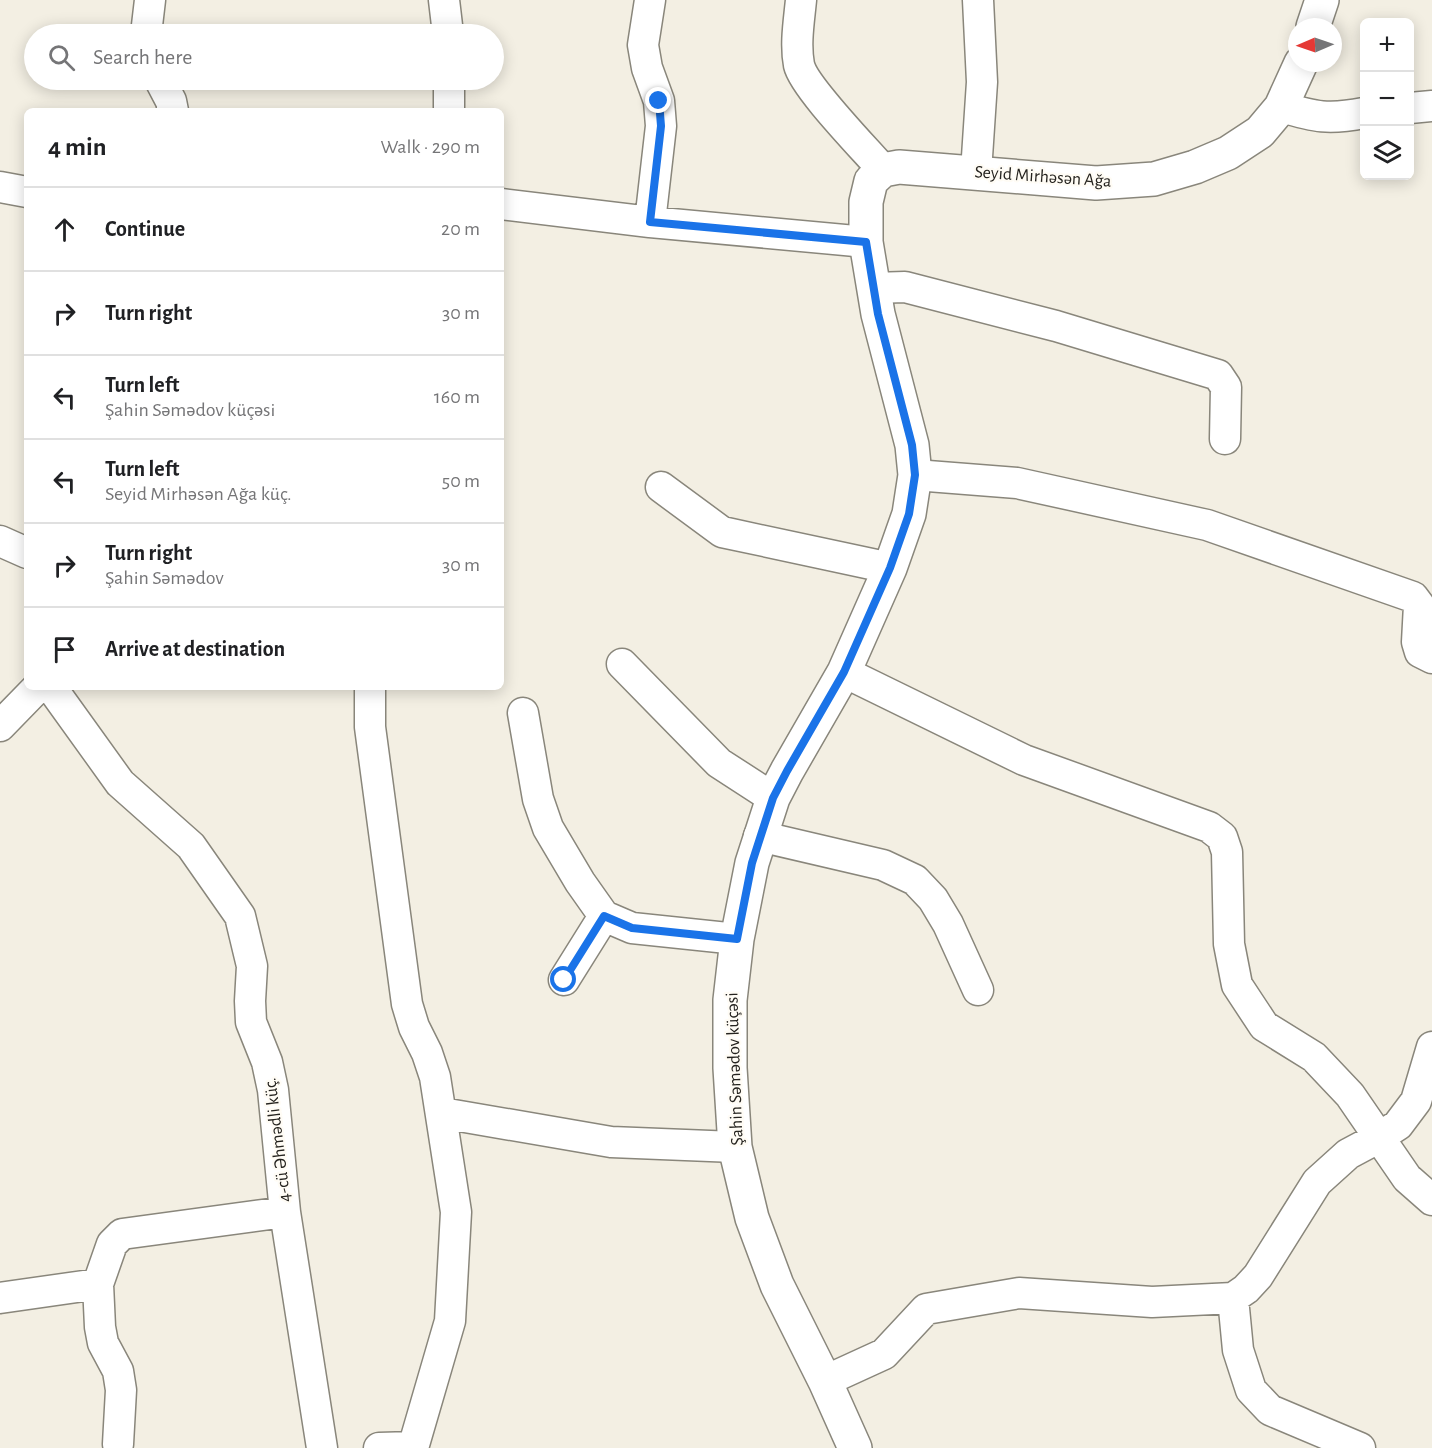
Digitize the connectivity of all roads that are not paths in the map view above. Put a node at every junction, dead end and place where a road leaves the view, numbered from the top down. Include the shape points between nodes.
1 (150, 0) edge
2 (444, 0) edge
3 (650, 0) edge
4 (801, 0) edge
5 (978, 0) edge
6 (1322, 0) edge
7 (1317, 18) edge
8 (147, 24) edge
9 (447, 24) edge
10 (1297, 72) edge
11 (165, 90) edge
12 (449, 90) edge
13 (1432, 106) edge
14 (1281, 107) junction
15 (172, 108) edge
16 (449, 108) edge
17 (1414, 108) edge
18 (1360, 113) edge
19 (883, 170) junction
20 (976, 172) junction
21 (0, 187) edge
22 (24, 191) edge
23 (504, 204) edge
24 (650, 222) junction
25 (866, 242) junction
26 (873, 288) junction
27 (1225, 439) dead end
28 (915, 475) junction
29 (661, 487) dead end
30 (0, 541) edge
31 (24, 552) edge
32 (890, 568) junction
33 (1432, 658) edge
34 (622, 664) dead end
35 (844, 672) junction
36 (34, 690) edge
37 (53, 690) edge
38 (370, 690) edge
39 (5, 711) edge
40 (523, 713) dead end
41 (773, 798) junction
42 (759, 836) junction
43 (604, 916) junction
44 (737, 939) junction
45 (564, 980) dead end
46 (978, 990) dead end
47 (1432, 1047) edge
48 (442, 1113) junction
49 (1378, 1138) junction
50 (735, 1147) junction
51 (1432, 1200) edge
52 (285, 1212) junction
53 (98, 1284) junction
54 (0, 1298) edge
55 (1233, 1298) junction
56 (825, 1381) junction
57 (118, 1444) dead end
58 (413, 1447) edge
59 (322, 1448) edge
60 (379, 1448) edge
61 (855, 1448) edge
62 (1360, 1448) edge

1 - 8 street
2 - 9 street
3 - 24 street via 644,45 647,68 659,101 661,126
4 - 19 street via 797,53 800,68 813,89
5 - 20 street via 982,82
6 - 7 street
10 - 14 street, Seyid Mirhəsən Ağa
11 - 15 street
12 - 16 street
13 - 17 street
14 - 18 street via 1317,117
14 - 20 street, Seyid Mirhəsən Ağa via 1260,132 1228,153 1154,179 1096,183
19 - 20 street, Seyid Mirhəsən Ağa via 899,167
19 - 25 street via 871,181 866,202
21 - 22 street
23 - 24 street
24 - 25 street
25 - 26 street, Şahin Səmədov küçəsi
26 - 27 street via 905,287 1056,326 1218,375 1226,387
26 - 28 street, Şahin Səmədov küçəsi via 912,445
28 - 32 street, Şahin Səmədov küçəsi via 909,514
28 - 33 street via 1017,483 1207,525 1413,597 1419,605 1416,642 1420,652
29 - 32 street via 722,532
30 - 31 street
32 - 35 street, Şahin Səmədov küçəsi
34 - 41 street via 719,763
35 - 41 street, Şahin Səmədov küçəsi
35 - 49 street via 1024,760 1209,827 1222,837 1227,852 1229,944 1237,985 1264,1026 1314,1057 1350,1095
36 - 39 street
37 - 52 street, 4-cü Əhmədli küç. via 120,783 192,846 240,916 252,966 251,1022 273,1090
38 - 48 street via 370,727 407,1004 435,1077
40 - 43 street via 538,799 548,828
41 - 42 street, Şahin Səmədov küçəsi
42 - 44 street, Şahin Səmədov küçəsi
42 - 46 street via 883,865 915,880 948,924
43 - 44 street via 632,928
43 - 45 street
44 - 50 street, Şahin Səmədov küçəsi via 730,1000
47 - 49 street via 1416,1101 1398,1125
48 - 50 street via 611,1142
48 - 58 street via 456,1212 450,1321
49 - 51 street via 1407,1178
49 - 55 street via 1348,1154 1317,1182 1258,1276
50 - 56 street, Şahin Səmədov küçəsi via 752,1218 777,1284
52 - 53 street via 122,1234 112,1244
52 - 59 street, 4-cü Əhmədli küç.
53 - 54 street
53 - 57 street via 103,1343 118,1371 121,1390
55 - 56 street via 1152,1302 1019,1293 926,1309 884,1354
55 - 62 street via 1238,1350 1251,1390 1270,1410
56 - 61 street, Şahin Səmədov küçəsi
58 - 60 street

